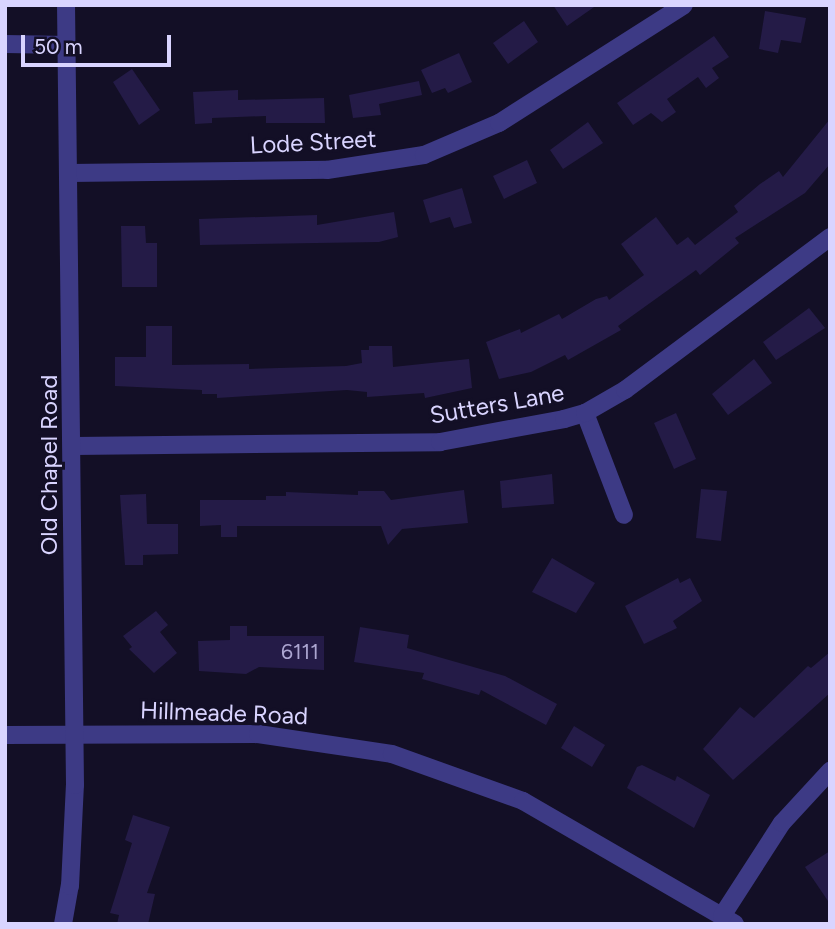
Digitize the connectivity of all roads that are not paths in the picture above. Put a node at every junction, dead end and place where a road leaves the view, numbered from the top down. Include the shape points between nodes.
1 (66, 5) edge
2 (684, 5) edge
3 (5, 44) edge
4 (67, 45) junction
5 (70, 173) junction
6 (830, 237) edge
7 (585, 413) junction
8 (74, 446) junction
9 (624, 515) dead end
10 (5, 735) edge
11 (76, 737) junction
12 (830, 771) edge
13 (729, 920) edge
14 (63, 924) edge

1 - 4 street, Old Chapel Road
2 - 5 street, Lode Street via 511,117 424,155 327,170
3 - 4 street
4 - 5 street, Old Chapel Road
5 - 8 street, Old Chapel Road
6 - 7 street, Sutters Lane via 669,359
7 - 8 street, Sutters Lane via 502,434 440,442
7 - 9 street
8 - 11 street, Old Chapel Road
10 - 11 street, Hillmeade Road
11 - 13 street, Hillmeade Road via 258,734 392,754 523,801
11 - 14 street, Old Chapel Road via 73,847
12 - 13 street via 782,823

